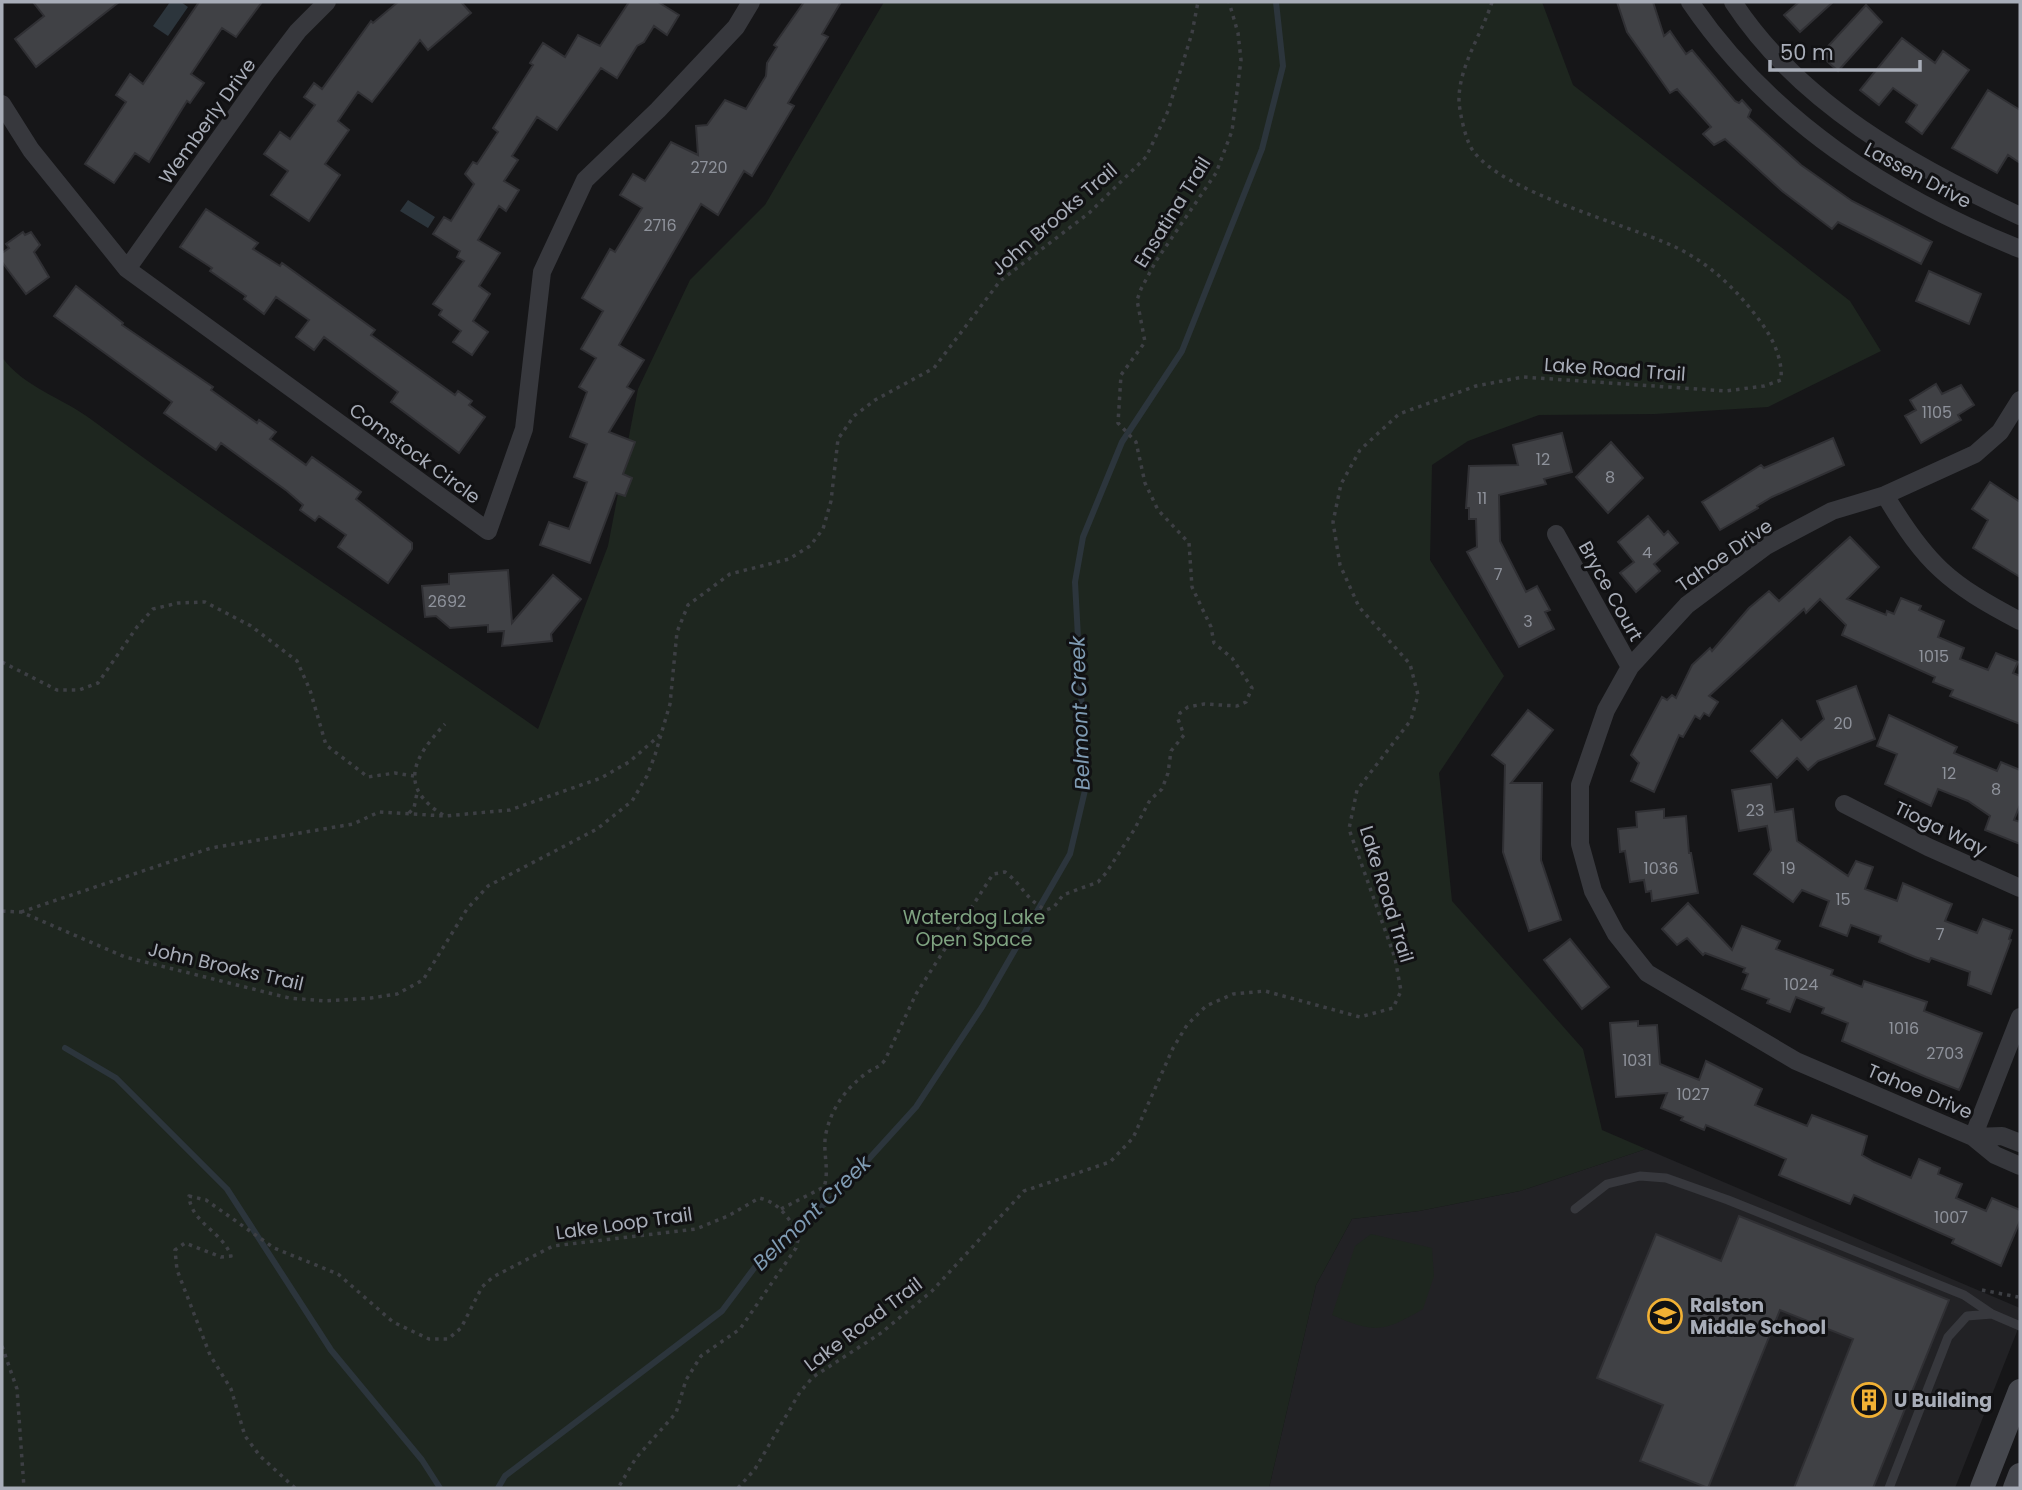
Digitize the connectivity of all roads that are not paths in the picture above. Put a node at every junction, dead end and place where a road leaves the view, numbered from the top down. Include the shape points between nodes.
1 (327, 2) edge
2 (751, 2) edge
3 (1690, 2) edge
4 (1733, 2) edge
5 (2, 104) edge
6 (2020, 216) edge
7 (2020, 249) edge
8 (127, 269) junction
9 (2020, 400) edge
10 (1885, 495) junction
11 (1556, 534) dead end
12 (2020, 621) edge
13 (1630, 667) junction
14 (1844, 804) dead end
15 (2020, 888) edge
16 (2020, 1017) edge
17 (1973, 1137) junction
18 (2020, 1143) edge
19 (2020, 1166) edge
20 (1575, 1209) dead end
21 (1992, 1314) junction
22 (2020, 1326) edge
23 (2020, 1391) edge
24 (2020, 1475) edge
25 (1889, 1488) edge
26 (1982, 1488) edge
27 (2015, 1488) edge

1 - 8 street, Wemberly Drive via 266,73
2 - 8 street, Comstock Circle via 736,27 585,180 542,272 524,429 488,531
3 - 7 street, Lassen Drive via 1711,33 1765,92 1816,137 1898,192
4 - 6 street, Lassen Drive via 1748,24 1833,109 1920,166
5 - 8 street, Comstock Circle via 31,150
9 - 10 street, Tahoe Drive via 2000,432 1975,454
10 - 12 street via 1935,567 1966,591
10 - 13 street, Tahoe Drive via 1832,511 1766,547 1687,605
11 - 13 street, Bryce Court
13 - 17 street, Tahoe Drive via 1606,710 1580,785 1580,845 1593,891 1616,934 1647,973 1796,1061
14 - 15 street, Tioga Way
16 - 17 street
17 - 18 street, Tahoe Drive via 2002,1136
17 - 19 street, Tahoe Drive via 1995,1155
20 - 21 lane via 1607,1184 1640,1176 1666,1178 1964,1295
21 - 22 lane
21 - 25 lane via 1967,1316 1948,1336
23 - 26 main road
24 - 27 main road

